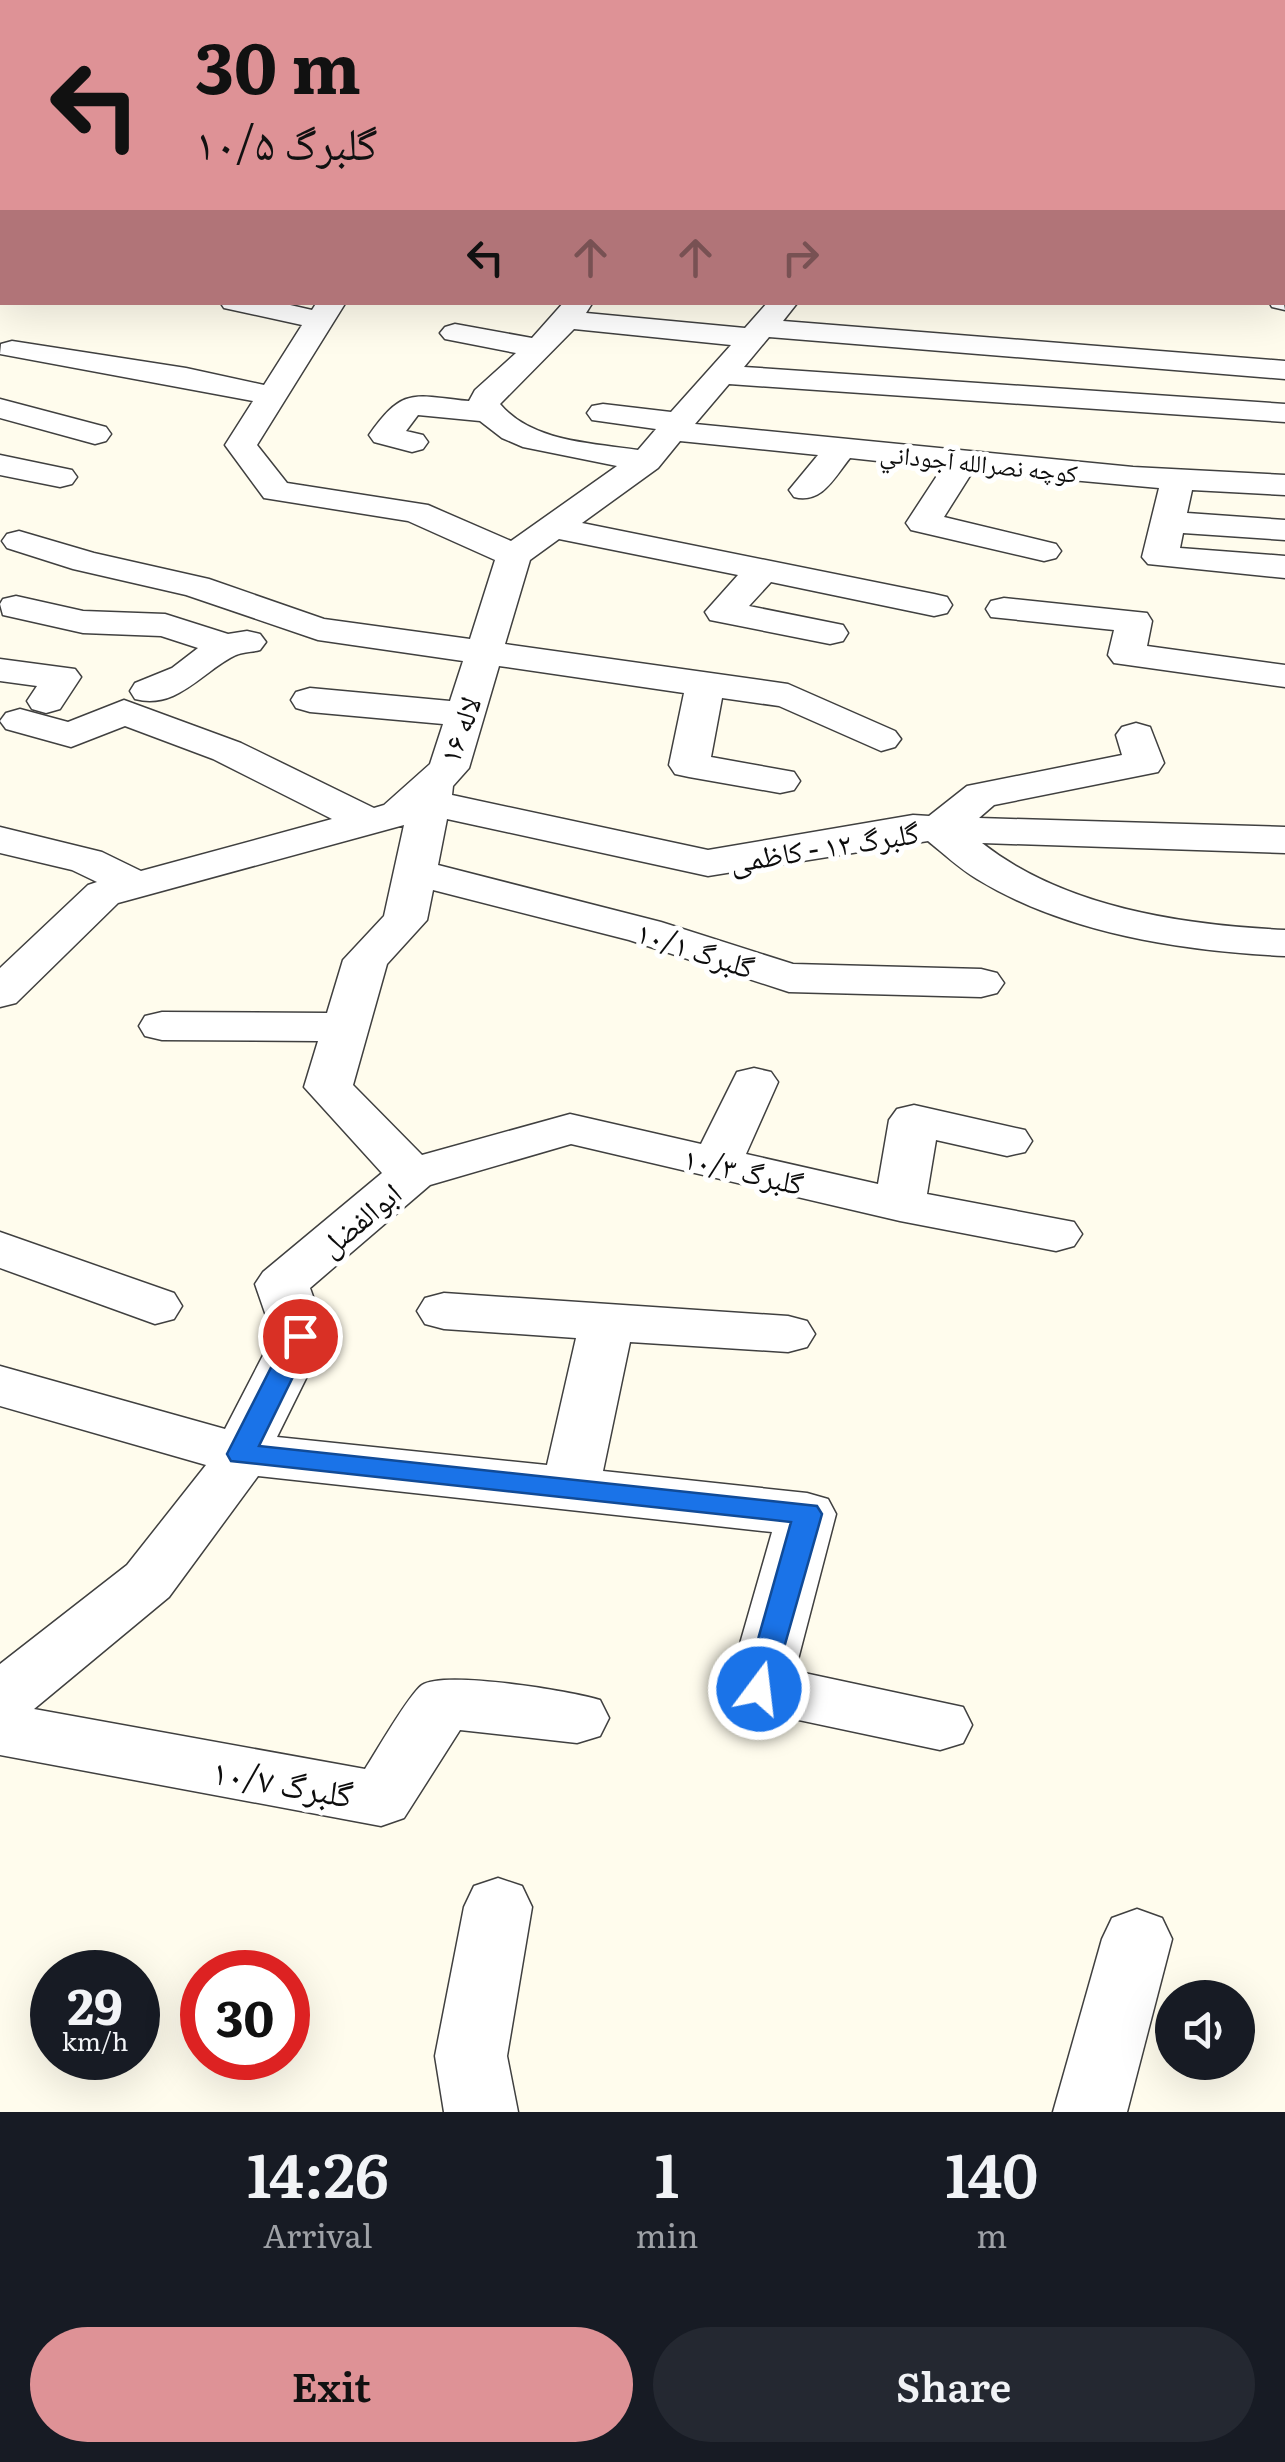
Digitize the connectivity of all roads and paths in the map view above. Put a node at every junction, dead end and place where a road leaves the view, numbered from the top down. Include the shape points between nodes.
1 (235, 305) edge
2 (248, 305) edge
3 (782, 305) edge
4 (573, 311) edge
5 (328, 312) edge
6 (208, 330) dead end
7 (456, 333) dead end
8 (759, 333) junction
9 (536, 348) junction
10 (588, 350) dead end
11 (4, 358) edge
12 (728, 370) junction
13 (1285, 370) edge
14 (186, 377) junction
15 (274, 396) junction
16 (145, 404) dead end
17 (0, 408) edge
18 (488, 412) junction
19 (603, 413) dead end
20 (1285, 413) edge
21 (676, 427) junction
22 (95, 434) dead end
23 (412, 442) dead end
24 (841, 448) junction
25 (963, 460) junction
26 (646, 461) junction
27 (0, 465) edge
28 (60, 477) dead end
29 (1178, 480) junction
30 (1285, 486) edge
31 (806, 490) dead end
32 (1168, 522) junction
33 (553, 527) junction
34 (1285, 530) edge
35 (19, 540) dead end
36 (1044, 551) dead end
37 (514, 555) junction
38 (1285, 567) edge
39 (763, 570) junction
40 (934, 605) dead end
41 (16, 607) dead end
42 (1004, 609) dead end
43 (330, 630) junction
44 (830, 633) dead end
45 (226, 645) junction
46 (484, 655) junction
47 (0, 670) edge
48 (1285, 676) edge
49 (705, 685) junction
50 (149, 691) dead end
51 (310, 700) dead end
52 (466, 714) junction
53 (1136, 735) dead end
54 (881, 739) dead end
55 (780, 781) dead end
56 (432, 792) junction
57 (370, 822) junction
58 (939, 829) junction
59 (0, 840) edge
60 (1285, 840) edge
61 (417, 873) junction
62 (136, 885) junction
63 (1285, 942) edge
64 (981, 983) dead end
65 (3, 986) edge
66 (162, 1026) dead end
67 (347, 1027) junction
68 (754, 1082) dead end
69 (1007, 1142) dead end
70 (717, 1163) junction
71 (412, 1174) junction
72 (900, 1205) junction
73 (1056, 1234) dead end
74 (0, 1249) edge
75 (155, 1306) dead end
76 (444, 1311) dead end
77 (607, 1320) junction
78 (788, 1334) dead end
79 (0, 1385) edge
80 (241, 1454) junction
81 (570, 1488) junction
82 (4, 1695) edge
83 (577, 1718) dead end
84 (940, 1724) dead end
85 (498, 1907) dead end
86 (1136, 1940) dead end
87 (481, 2112) edge
88 (1090, 2112) edge

1 - 6 street
2 - 5 street
3 - 8 street
4 - 8 street
4 - 9 street
5 - 15 street
7 - 9 street
8 - 12 street
8 - 13 street
9 - 18 street via 486,398
10 - 12 street
11 - 14 street
12 - 20 street
12 - 21 street
14 - 15 street
14 - 16 street
15 - 37 street via 241,445 276,491 416,512
17 - 22 street
18 - 23 street via 410,405 384,435
18 - 26 street via 528,438
19 - 21 street, كوچه نصرالله آجوداني
21 - 24 street, كوچه نصرالله آجوداني
21 - 26 street
24 - 25 street, كوچه نصرالله آجوداني
24 - 31 street
25 - 29 street, كوچه نصرالله آجوداني
25 - 36 street via 922,523
26 - 33 street
27 - 28 street
29 - 30 street, كوچه نصرالله آجوداني
29 - 32 street
32 - 34 street
32 - 38 street via 1160,557
33 - 37 street
33 - 39 street
35 - 43 street
37 - 46 street, لاله ۱۶
39 - 40 street
39 - 44 street via 723,612
41 - 45 street via 82,622 165,625
42 - 48 street via 1134,621 1127,654
43 - 45 street
43 - 46 street
45 - 50 street via 185,676
46 - 49 street
46 - 52 street, لاله ۱۶
47 - 57 street via 62,677 33,711 71,736 124,712 227,750
49 - 54 street via 788,696
49 - 55 street via 689,765
51 - 52 street
52 - 56 street, لاله ۱۶ via 449,768
53 - 58 street via 1144,763 982,795
56 - 57 street, لاله ۱۶ via 399,814
56 - 58 street, گلبرگ ۱۲ - کاظمی via 708,863
56 - 61 street, ابوالفضل
57 - 62 street, لاله ۱۶
58 - 60 street, گلبرگ ۱۲ - کاظمی
58 - 63 street via 998,874 1088,913 1249,942
59 - 62 street via 87,861
61 - 64 street, گلبرگ ۱۰/۱ via 645,930 790,978
61 - 67 street, ابوالفضل via 405,920 366,960
62 - 65 street, لاله ۱۶ via 103,894
66 - 67 street
67 - 71 street, ابوالفضل via 328,1087
68 - 70 street
69 - 72 street via 914,1120
70 - 71 street, گلبرگ ۱۰/۳ via 570,1129
70 - 72 street, گلبرگ ۱۰/۳
71 - 80 street, ابوالفضل via 282,1284 300,1336
72 - 73 street, گلبرگ ۱۰/۳
74 - 75 street
76 - 77 street
77 - 78 street
77 - 81 street
79 - 80 street
80 - 81 street
80 - 82 street, ابوالفضل via 148,1581
81 - 84 street via 808,1514 759,1689
82 - 83 street, گلبرگ ۱۰/۷ via 381,1799 443,1703
85 - 87 street via 471,2056
86 - 88 street

